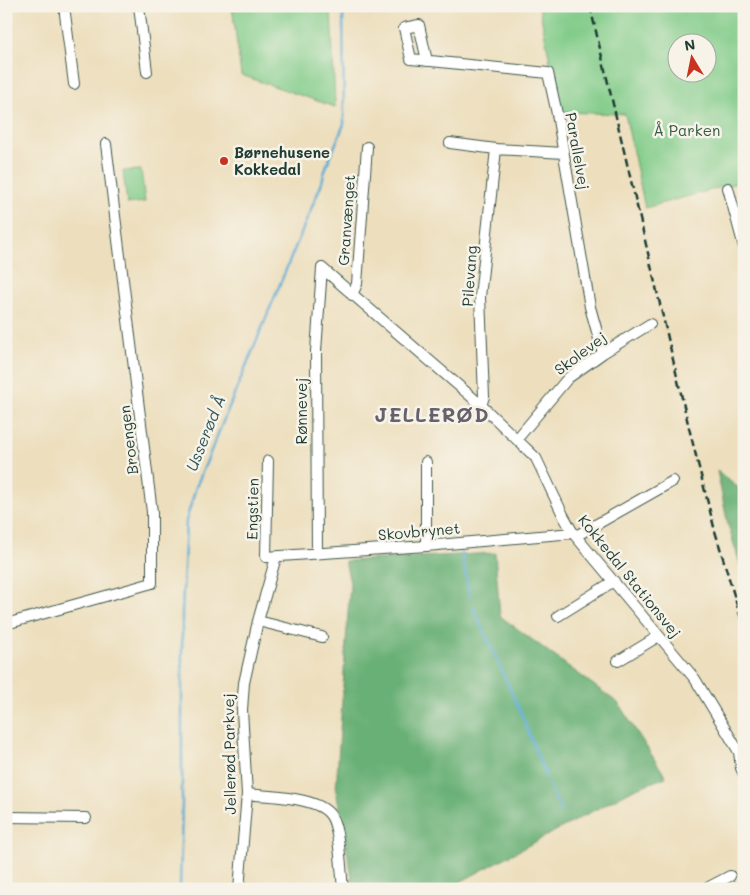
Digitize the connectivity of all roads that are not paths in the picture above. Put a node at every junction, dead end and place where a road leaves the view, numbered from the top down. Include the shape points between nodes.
1 (64, 6) edge
2 (139, 6) edge
3 (427, 61) dead end
4 (147, 72) dead end
5 (74, 84) dead end
6 (450, 143) dead end
7 (106, 144) dead end
8 (367, 147) dead end
9 (496, 149) junction
10 (564, 153) junction
11 (728, 188) dead end
12 (744, 247) edge
13 (322, 268) joint
14 (352, 295) junction
15 (650, 324) dead end
16 (603, 353) junction
17 (481, 405) junction
18 (518, 439) junction
19 (268, 462) dead end
20 (426, 462) dead end
21 (673, 481) dead end
22 (574, 534) junction
23 (426, 546) junction
24 (317, 554) junction
25 (272, 557) junction
26 (614, 581) junction
27 (558, 616) dead end
28 (258, 621) junction
29 (6, 624) edge
30 (659, 636) junction
31 (322, 637) dead end
32 (618, 661) dead end
33 (742, 771) edge
34 (247, 794) junction
35 (6, 817) edge
36 (86, 818) dead end
37 (730, 876) dead end
38 (239, 889) edge
39 (343, 889) edge
40 (705, 889) edge

1 - 5 street
2 - 4 street
3 - 10 street, Parallelvej via 548,73
6 - 9 street
7 - 29 street, Broengen via 152,512 152,583
8 - 14 street, Granvænget via 356,284
9 - 10 street
9 - 17 street, Pilevang via 480,297 484,397
10 - 16 street, Parallelvej via 590,307
11 - 12 street
13 - 14 street, Kokkedal Stationsvej
13 - 24 street, Rønnevej via 316,350
14 - 17 street, Kokkedal Stationsvej
15 - 16 street, Skolevej
16 - 18 street, Skolevej via 568,378
17 - 18 street, Kokkedal Stationsvej
18 - 22 street, Kokkedal Stationsvej via 542,468
19 - 25 street, Engstien
20 - 23 street
21 - 22 street
22 - 23 street, Skovbrynet
22 - 26 street, Kokkedal Stationsvej
23 - 24 street, Skovbrynet
24 - 25 street, Skovbrynet
25 - 28 street, Jellerød Parkvej
26 - 27 street
26 - 30 street, Kokkedal Stationsvej
28 - 31 street
28 - 34 street, Jellerød Parkvej via 244,683 242,708
30 - 32 street
30 - 33 street, Kokkedal Stationsvej via 709,701 739,752
34 - 38 street, Jellerød Parkvej
34 - 39 street via 308,801 326,810 335,827
35 - 36 street
37 - 40 street

